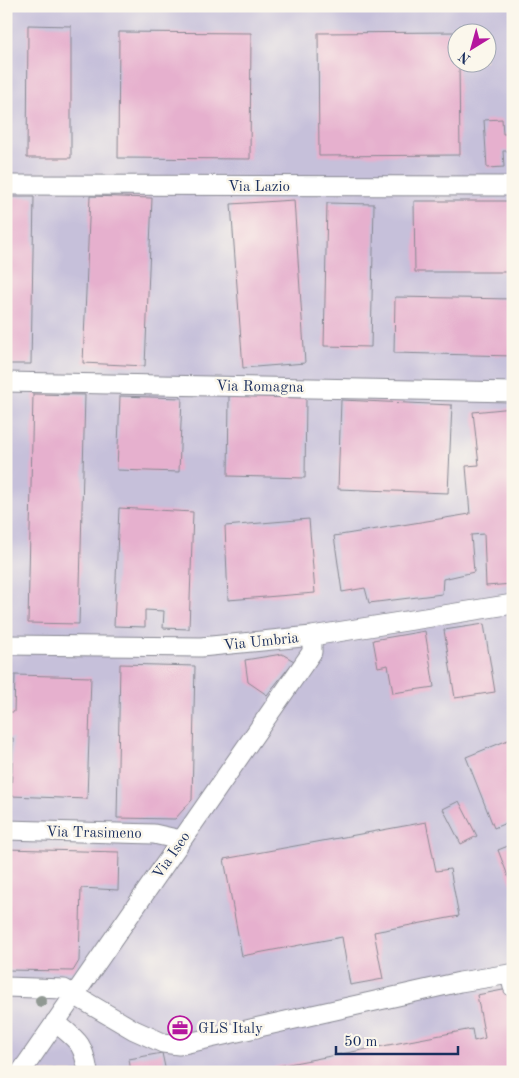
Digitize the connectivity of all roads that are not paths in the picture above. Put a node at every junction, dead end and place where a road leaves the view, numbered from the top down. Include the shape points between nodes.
1 (6, 185) edge
2 (513, 186) edge
3 (6, 382) edge
4 (513, 392) edge
5 (513, 604) edge
6 (312, 636) junction
7 (6, 645) edge
8 (6, 830) edge
9 (181, 840) junction
10 (6, 987) edge
11 (513, 987) edge
12 (74, 994) junction
13 (55, 1022) junction
14 (21, 1072) edge
15 (88, 1072) edge

1 - 2 street, Via Lazio
3 - 4 street, Via Romagna
5 - 6 street, Via Umbria
6 - 7 street, Via Umbria via 201,647
6 - 9 street, Via Iseo via 312,652
8 - 9 street, Via Trasimeno via 154,834
9 - 12 street, Via Iseo
10 - 12 street via 64,989
11 - 12 street via 510,974 460,982 179,1045 162,1043 134,1030
12 - 13 street, Via Iseo
13 - 14 street, Via Iseo
13 - 15 street via 78,1040 85,1051

